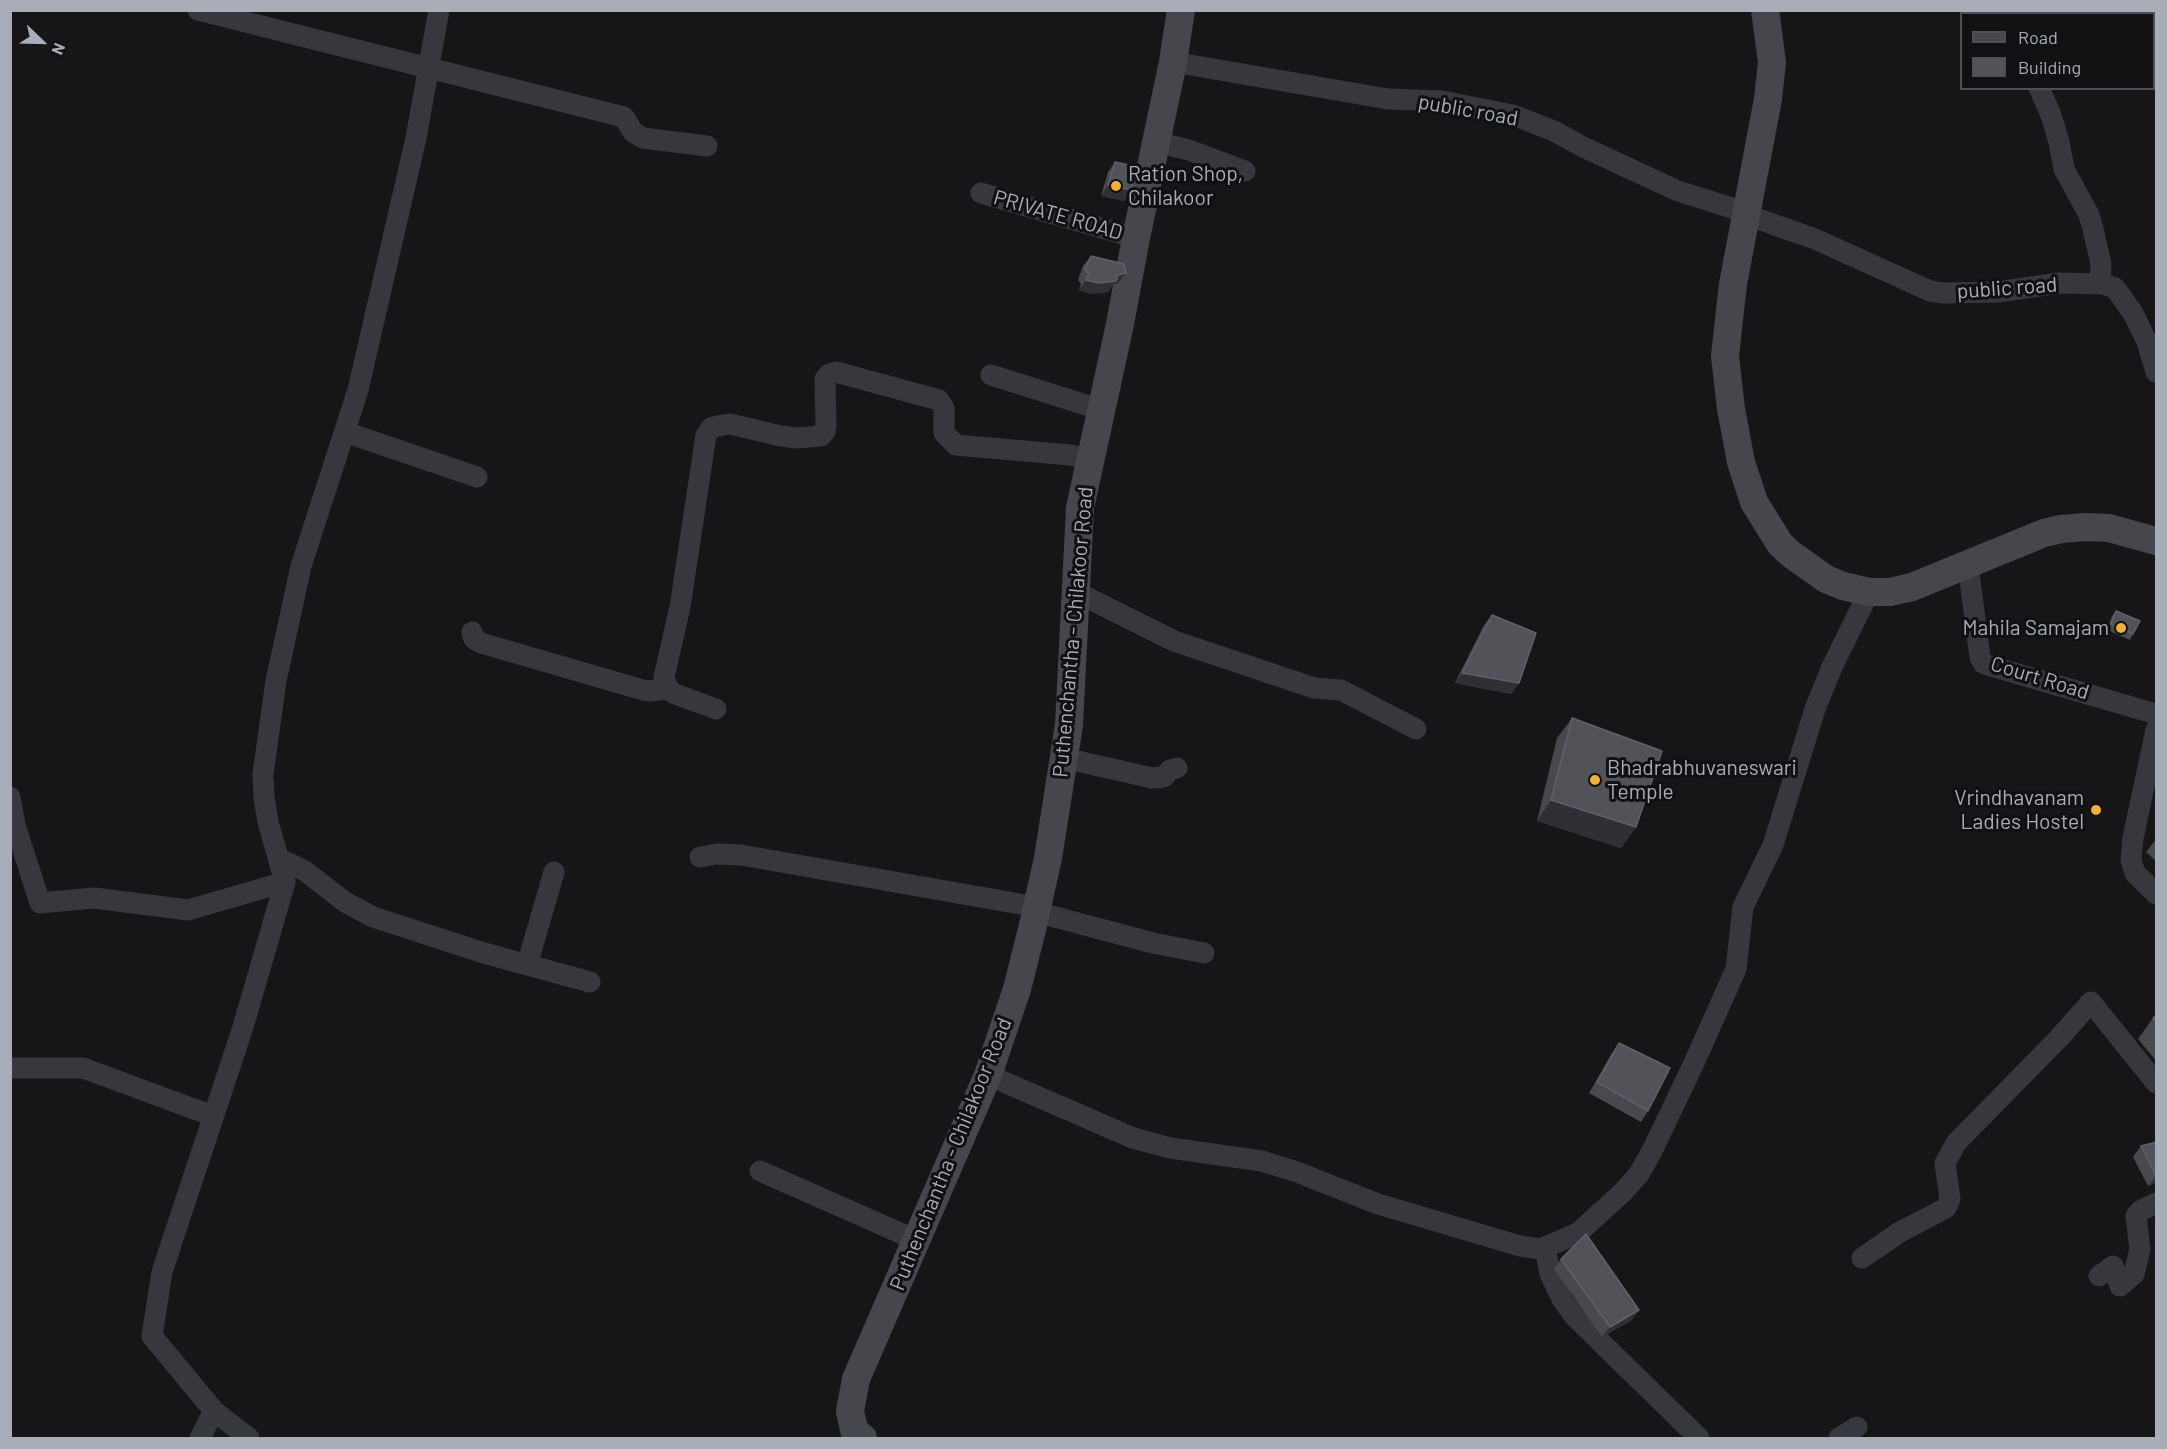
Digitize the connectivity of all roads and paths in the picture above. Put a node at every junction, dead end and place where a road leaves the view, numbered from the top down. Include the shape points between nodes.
1 (198, 10) edge
2 (439, 10) edge
3 (1181, 10) edge
4 (1765, 10) edge
5 (1173, 62) junction
6 (428, 69) junction
7 (2040, 90) edge
8 (1156, 142) junction
9 (707, 146) dead end
10 (1245, 171) dead end
11 (981, 193) dead end
12 (1747, 214) junction
13 (1136, 238) junction
14 (2100, 284) junction
15 (2157, 372) edge
16 (991, 375) dead end
17 (1102, 410) junction
18 (345, 432) junction
19 (1091, 459) junction
20 (477, 477) dead end
21 (2157, 541) edge
22 (1968, 565) junction
23 (1076, 592) junction
24 (1869, 592) junction
25 (472, 632) dead end
26 (668, 688) junction
27 (716, 709) dead end
28 (2157, 714) edge
29 (1416, 729) dead end
30 (2157, 730) edge
31 (1064, 758) junction
32 (1177, 768) dead end
33 (10, 797) edge
34 (700, 856) dead end
35 (280, 859) junction
36 (554, 872) dead end
37 (285, 882) junction
38 (2157, 894) edge
39 (1037, 910) junction
40 (1204, 952) dead end
41 (527, 965) junction
42 (590, 982) dead end
43 (10, 1068) edge
44 (988, 1075) junction
45 (2157, 1083) edge
46 (213, 1116) junction
47 (760, 1171) dead end
48 (2157, 1203) edge
49 (916, 1240) junction
50 (1545, 1247) junction
51 (1862, 1258) dead end
52 (2098, 1276) dead end
53 (214, 1411) junction
54 (1857, 1426) dead end
55 (200, 1438) edge
56 (249, 1438) edge
57 (863, 1438) edge
58 (1699, 1438) edge
59 (1839, 1438) edge

1 - 6 street
2 - 6 street
3 - 5 main road, Puthenchantha - Chilakoor Road
4 - 12 main road via 1772,62
5 - 8 main road, Puthenchantha - Chilakoor Road
5 - 12 street, public road via 1388,99 1442,101 1513,116 1554,131 1678,191
6 - 9 street via 624,117 633,132 643,138
6 - 18 street via 416,138
7 - 14 street via 2051,115 2064,169 2089,215 2101,264
8 - 10 street
8 - 13 main road, Puthenchantha - Chilakoor Road
11 - 13 street, PRIVATE ROAD
12 - 14 street, public road via 1815,239 1930,291 1997,292 2060,283
12 - 24 main road via 1733,284 1725,356 1740,462 1754,502 1780,544 1826,579
13 - 17 main road, Puthenchantha - Chilakoor Road
14 - 15 street via 2115,288 2133,313
16 - 17 street
17 - 19 main road, Puthenchantha - Chilakoor Road
18 - 20 street
18 - 35 street via 301,566 276,681 263,774 268,822
19 - 23 main road, Puthenchantha - Chilakoor Road via 1080,508
19 - 26 street via 956,445 944,433 944,408 939,400 836,372 825,379 826,425 820,436 781,436 730,424 712,427 706,435 680,607 665,674
21 - 22 main road via 2109,528 2068,528 2044,533
22 - 24 main road via 1911,587
22 - 28 street, Court Road via 1980,657 1987,667
23 - 29 street via 1174,640 1314,688 1341,690
23 - 31 main road, Puthenchantha - Chilakoor Road
24 - 50 street via 1819,698 1773,845 1743,907 1736,969 1652,1150 1639,1174 1601,1213 1578,1233
25 - 26 street via 481,643 643,690
26 - 27 street
30 - 38 street via 2131,860 2135,873
31 - 32 street via 1152,778 1163,777
31 - 39 main road, Puthenchantha - Chilakoor Road
33 - 37 street via 40,903 94,898 188,910
34 - 39 street via 741,855
35 - 37 street
35 - 41 street via 374,917
36 - 41 street
37 - 46 street
39 - 40 street via 1153,944
39 - 44 main road, Puthenchantha - Chilakoor Road via 1017,989
41 - 42 street
43 - 46 street via 83,1068
44 - 49 main road, Puthenchantha - Chilakoor Road
44 - 50 street via 1133,1138 1170,1148 1262,1161 1443,1225 1520,1246
45 - 51 street via 2091,1002 1956,1143 1946,1163 1950,1199 1946,1208
46 - 53 street via 162,1272 152,1336
47 - 49 street
48 - 52 street via 2136,1216 2140,1249 2134,1274 2120,1286 2113,1266
49 - 57 main road, Puthenchantha - Chilakoor Road via 856,1379 850,1411 855,1430
50 - 58 street via 1550,1274 1574,1316
53 - 55 street
53 - 56 street
54 - 59 street

